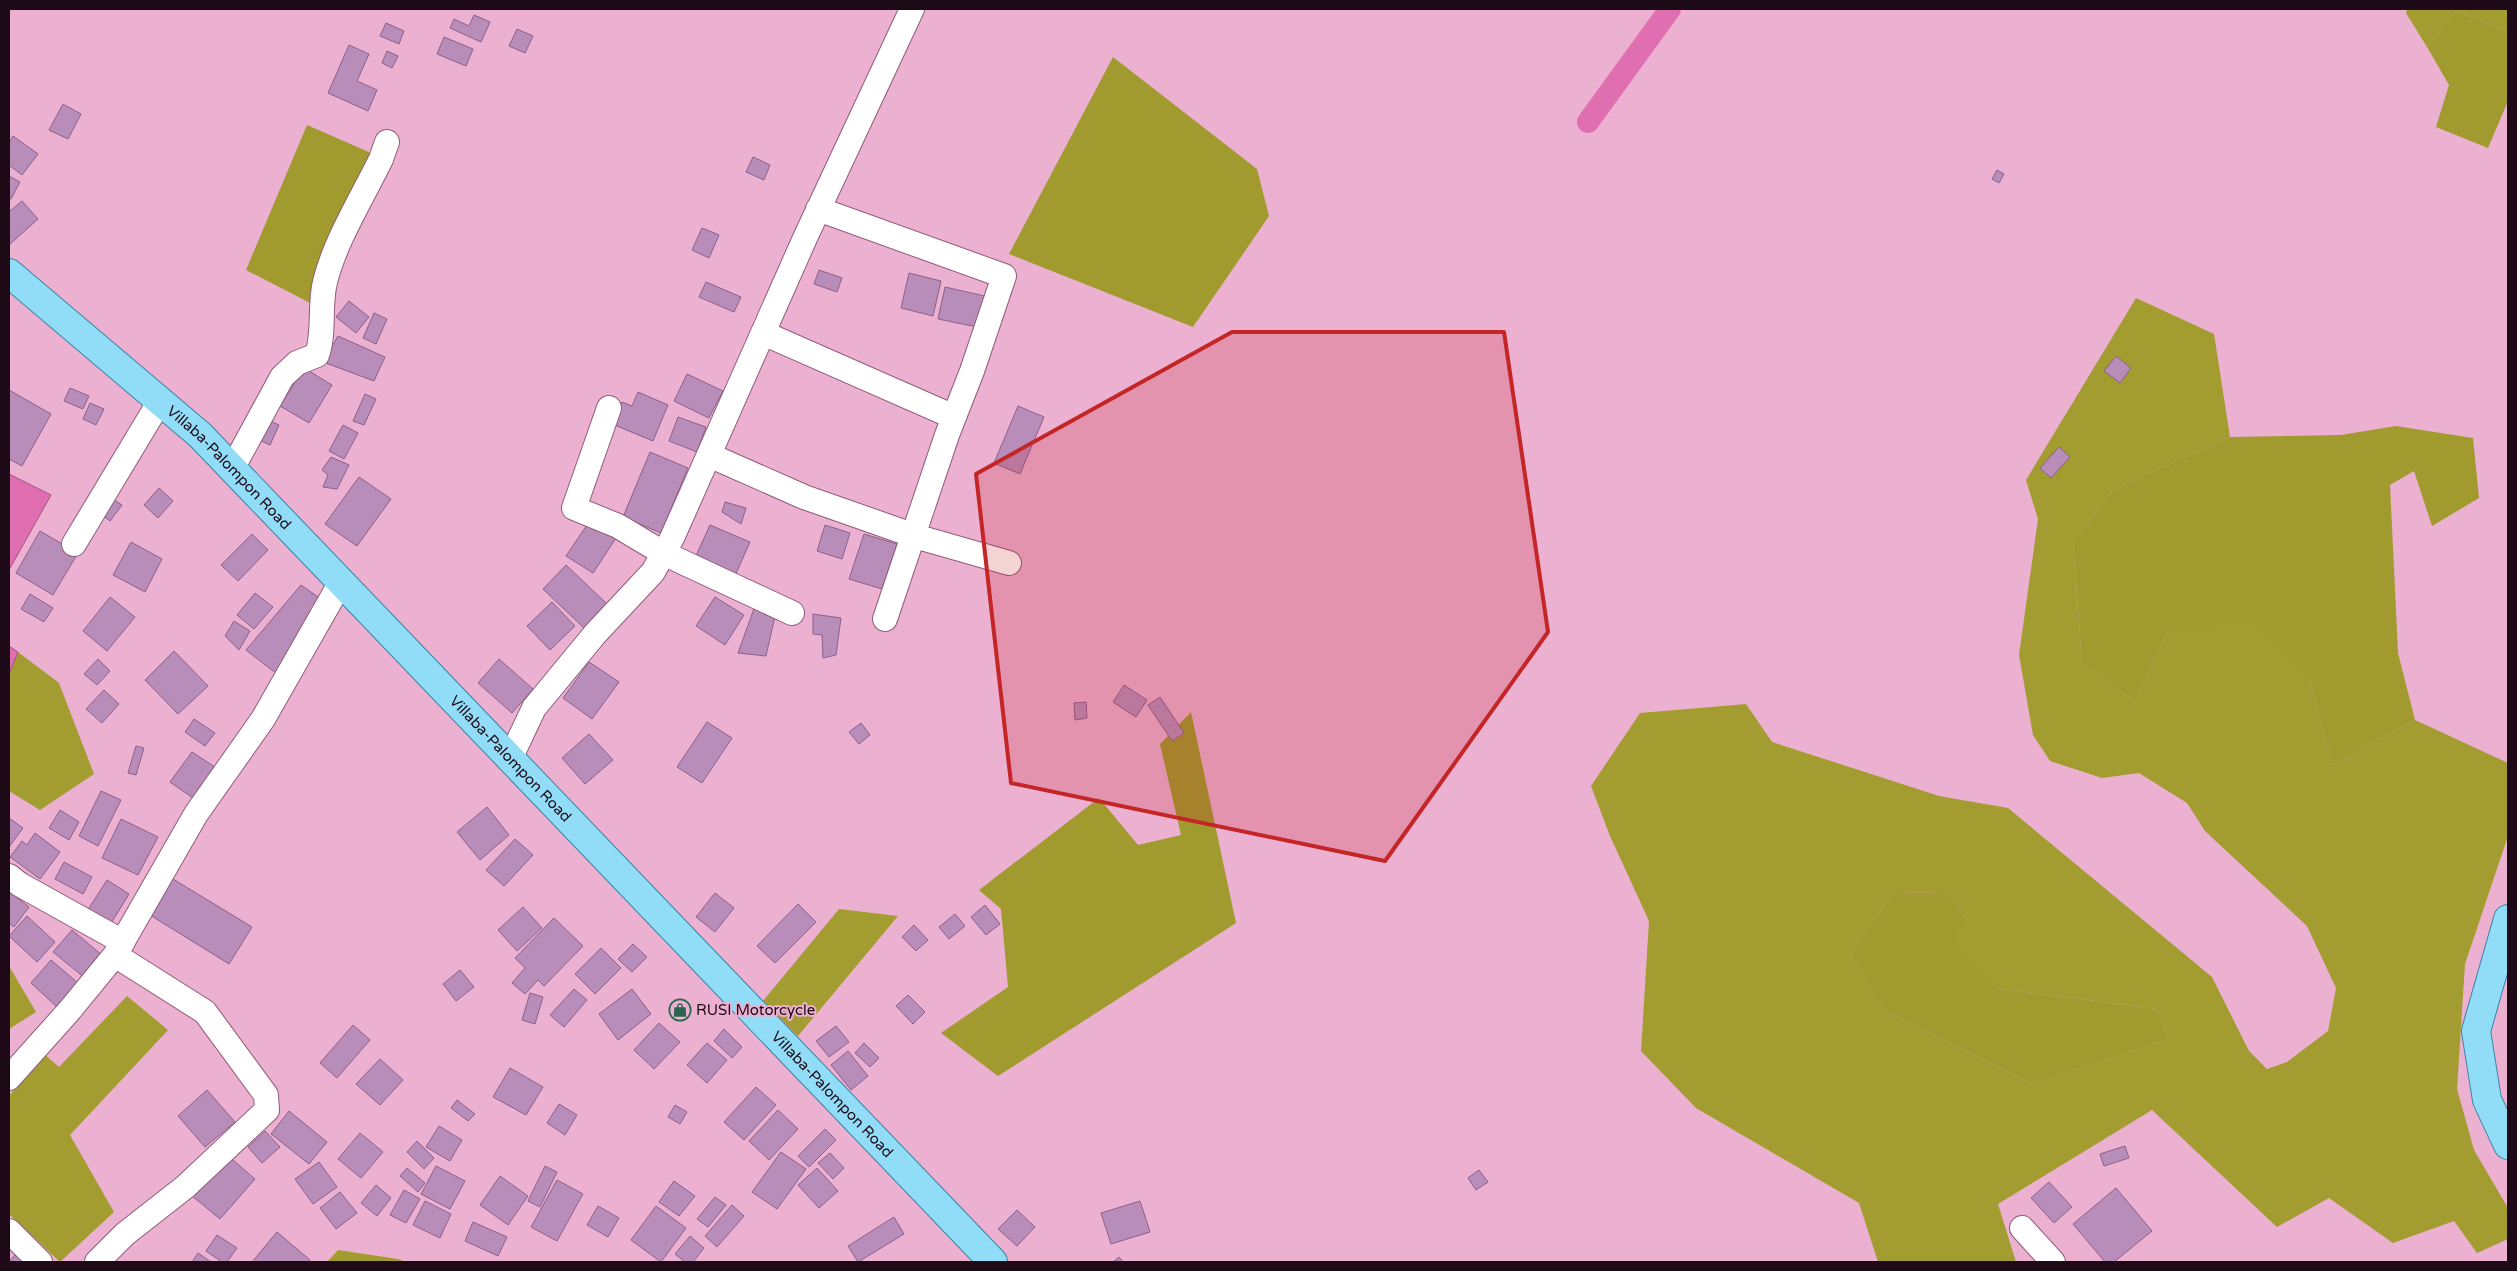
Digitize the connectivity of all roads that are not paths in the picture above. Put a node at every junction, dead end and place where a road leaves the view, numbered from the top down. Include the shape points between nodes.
1 (912, 9) edge
2 (386, 142) dead end
3 (818, 209) junction
4 (9, 273) edge
5 (763, 333) junction
6 (160, 401) junction
7 (610, 408) dead end
8 (954, 417) junction
9 (709, 455) junction
10 (232, 468) junction
11 (913, 535) junction
12 (74, 544) dead end
13 (664, 553) junction
14 (1009, 563) dead end
15 (341, 582) junction
16 (792, 613) dead end
17 (885, 619) dead end
18 (510, 759) junction
19 (9, 876) edge
20 (2508, 919) edge
21 (119, 949) junction
22 (9, 1078) edge
23 (2508, 1145) edge
24 (2022, 1228) dead end
25 (9, 1231) edge
26 (986, 1260) edge
27 (40, 1262) edge
28 (97, 1262) edge
29 (2052, 1262) edge

1 - 3 street
2 - 10 street via 331,262 324,285 321,343 317,355 297,363 282,377
3 - 5 street
3 - 8 street via 1004,276
4 - 6 main road, Villaba-Palompon Road
5 - 8 street
5 - 9 street
6 - 10 main road, Villaba-Palompon Road
6 - 12 street
7 - 13 street via 574,508 618,526
8 - 11 street
9 - 11 street via 804,498
9 - 13 street
10 - 15 main road, Villaba-Palompon Road
11 - 14 street
11 - 17 street
13 - 16 street
13 - 18 street via 652,572 534,708
15 - 18 main road, Villaba-Palompon Road
15 - 21 street via 263,719 196,814
18 - 26 main road, Villaba-Palompon Road
19 - 21 street
20 - 23 main road via 2476,1031 2487,1100
21 - 22 street via 70,1011
21 - 28 street via 205,1012 266,1095 267,1110 185,1187 125,1234
24 - 29 street
25 - 27 street

